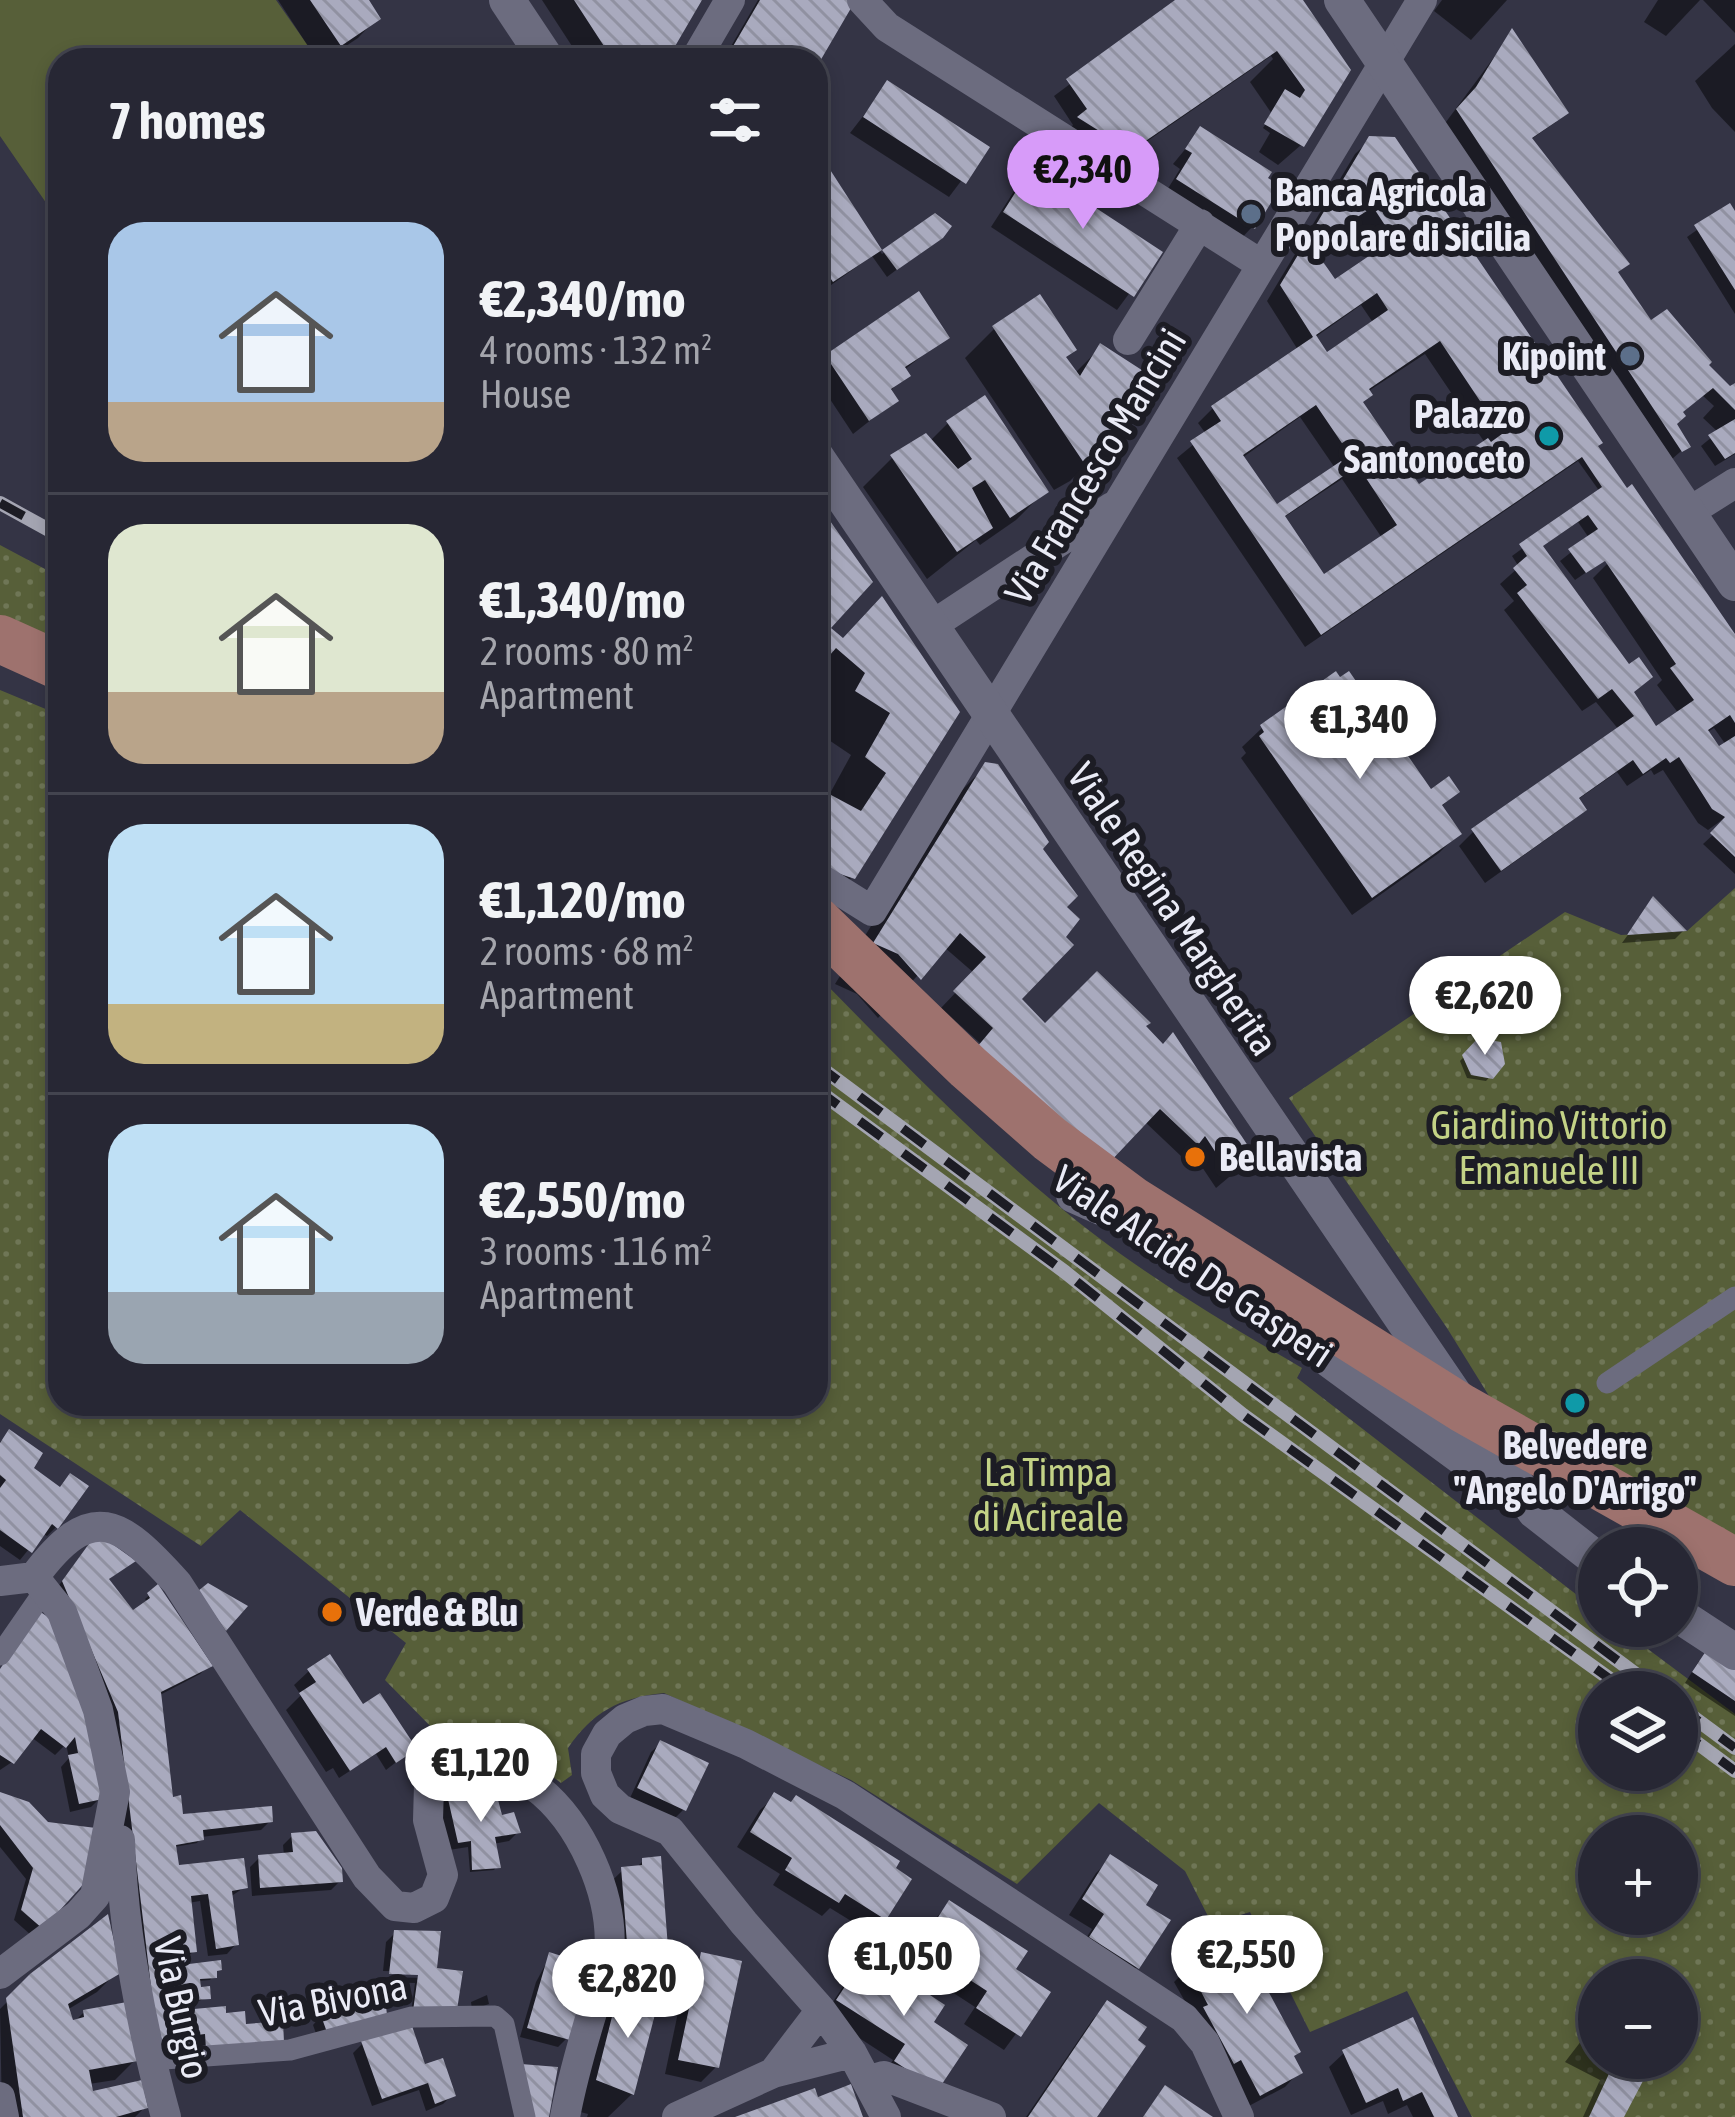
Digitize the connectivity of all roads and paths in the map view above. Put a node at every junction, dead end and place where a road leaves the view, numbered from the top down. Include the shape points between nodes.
1 (507, 0) edge
2 (730, 0) edge
3 (862, 0) edge
4 (1342, 0) edge
5 (1422, 0) edge
6 (539, 48) edge
7 (702, 48) edge
8 (1384, 62) junction
9 (1200, 224) junction
10 (1262, 265) junction
11 (1128, 340) dead end
12 (828, 475) edge
13 (1735, 483) edge
14 (1117, 504) junction
15 (1690, 512) junction
16 (1735, 583) edge
17 (931, 626) junction
18 (0, 639) edge
19 (0, 658) edge
20 (48, 661) edge
21 (48, 679) edge
22 (990, 715) junction
23 (828, 883) edge
24 (828, 932) edge
25 (828, 956) edge
26 (1074, 1195) junction
27 (1735, 1297) edge
28 (1396, 1343) junction
29 (1326, 1357) junction
30 (1607, 1383) dead end
31 (1462, 1408) junction
32 (1494, 1453) junction
33 (1552, 1511) junction
34 (1597, 1527) edge
35 (1578, 1539) edge
36 (1735, 1562) edge
37 (1698, 1573) edge
38 (1735, 1577) edge
39 (0, 1581) edge
40 (39, 1584) junction
41 (1735, 1595) edge
42 (1698, 1628) edge
43 (1735, 1652) edge
44 (0, 1655) edge
45 (115, 1792) junction
46 (0, 1974) edge
47 (821, 2010) junction
48 (852, 2053) junction
49 (150, 2060) junction
50 (772, 2073) junction
51 (867, 2081) junction
52 (0, 2097) edge
53 (4, 2117) edge
54 (166, 2117) edge
55 (525, 2117) edge
56 (565, 2117) edge
57 (676, 2117) edge
58 (886, 2117) edge
59 (991, 2117) edge
60 (1239, 2117) edge

1 - 6 street
2 - 7 street
3 - 9 street via 887,27
4 - 8 street
5 - 8 street, Via Francesco Mancini
8 - 10 street, Via Francesco Mancini
8 - 15 street
9 - 10 street
9 - 11 street
10 - 14 street, Via Francesco Mancini
12 - 17 street, Viale Regina Margherita
13 - 15 street
14 - 17 street
14 - 22 street, Via Francesco Mancini
15 - 16 street
17 - 22 street, Viale Regina Margherita
18 - 20 main road
19 - 21 main road
22 - 23 street, Via Francesco Mancini via 872,910
22 - 28 street, Viale Regina Margherita
24 - 28 main road, Viale Alcide De Gasperi via 968,1067 1132,1200
25 - 26 main road, Viale Alcide De Gasperi
26 - 28 street via 1138,1222 1368,1363
26 - 29 main road, Viale Alcide De Gasperi
27 - 30 street
28 - 31 main road, Viale Alcide De Gasperi
29 - 32 main road, Viale Alcide De Gasperi
29 - 33 street
31 - 32 street
31 - 36 main road, Viale Alcide De Gasperi
32 - 33 main road, Viale Alcide De Gasperi
33 - 34 main road, Viale Alcide De Gasperi
33 - 35 street
33 - 38 street via 1582,1488
37 - 41 main road
39 - 40 street
40 - 44 street
40 - 45 street via 62,1612 98,1710
40 - 56 street via 68,1539 88,1527 113,1526 144,1546 177,1582 367,1877 394,1906 434,1898 443,1875 428,1820 429,1785 441,1762 464,1754 502,1764 555,1802 591,1856 609,1955
42 - 43 street
45 - 46 street via 95,1896
45 - 49 street, Via Burgio via 122,1914
47 - 48 street
47 - 50 street
47 - 60 street via 670,1831 604,1795 596,1754 626,1719 664,1709 845,1796 1184,2018 1205,2043
48 - 50 street
48 - 51 street
49 - 54 street, Via Burgio
49 - 55 street, Via Bivona via 290,2050 412,2017 495,2016 504,2024
50 - 57 street
51 - 58 street
51 - 59 street via 884,2076
52 - 53 street

